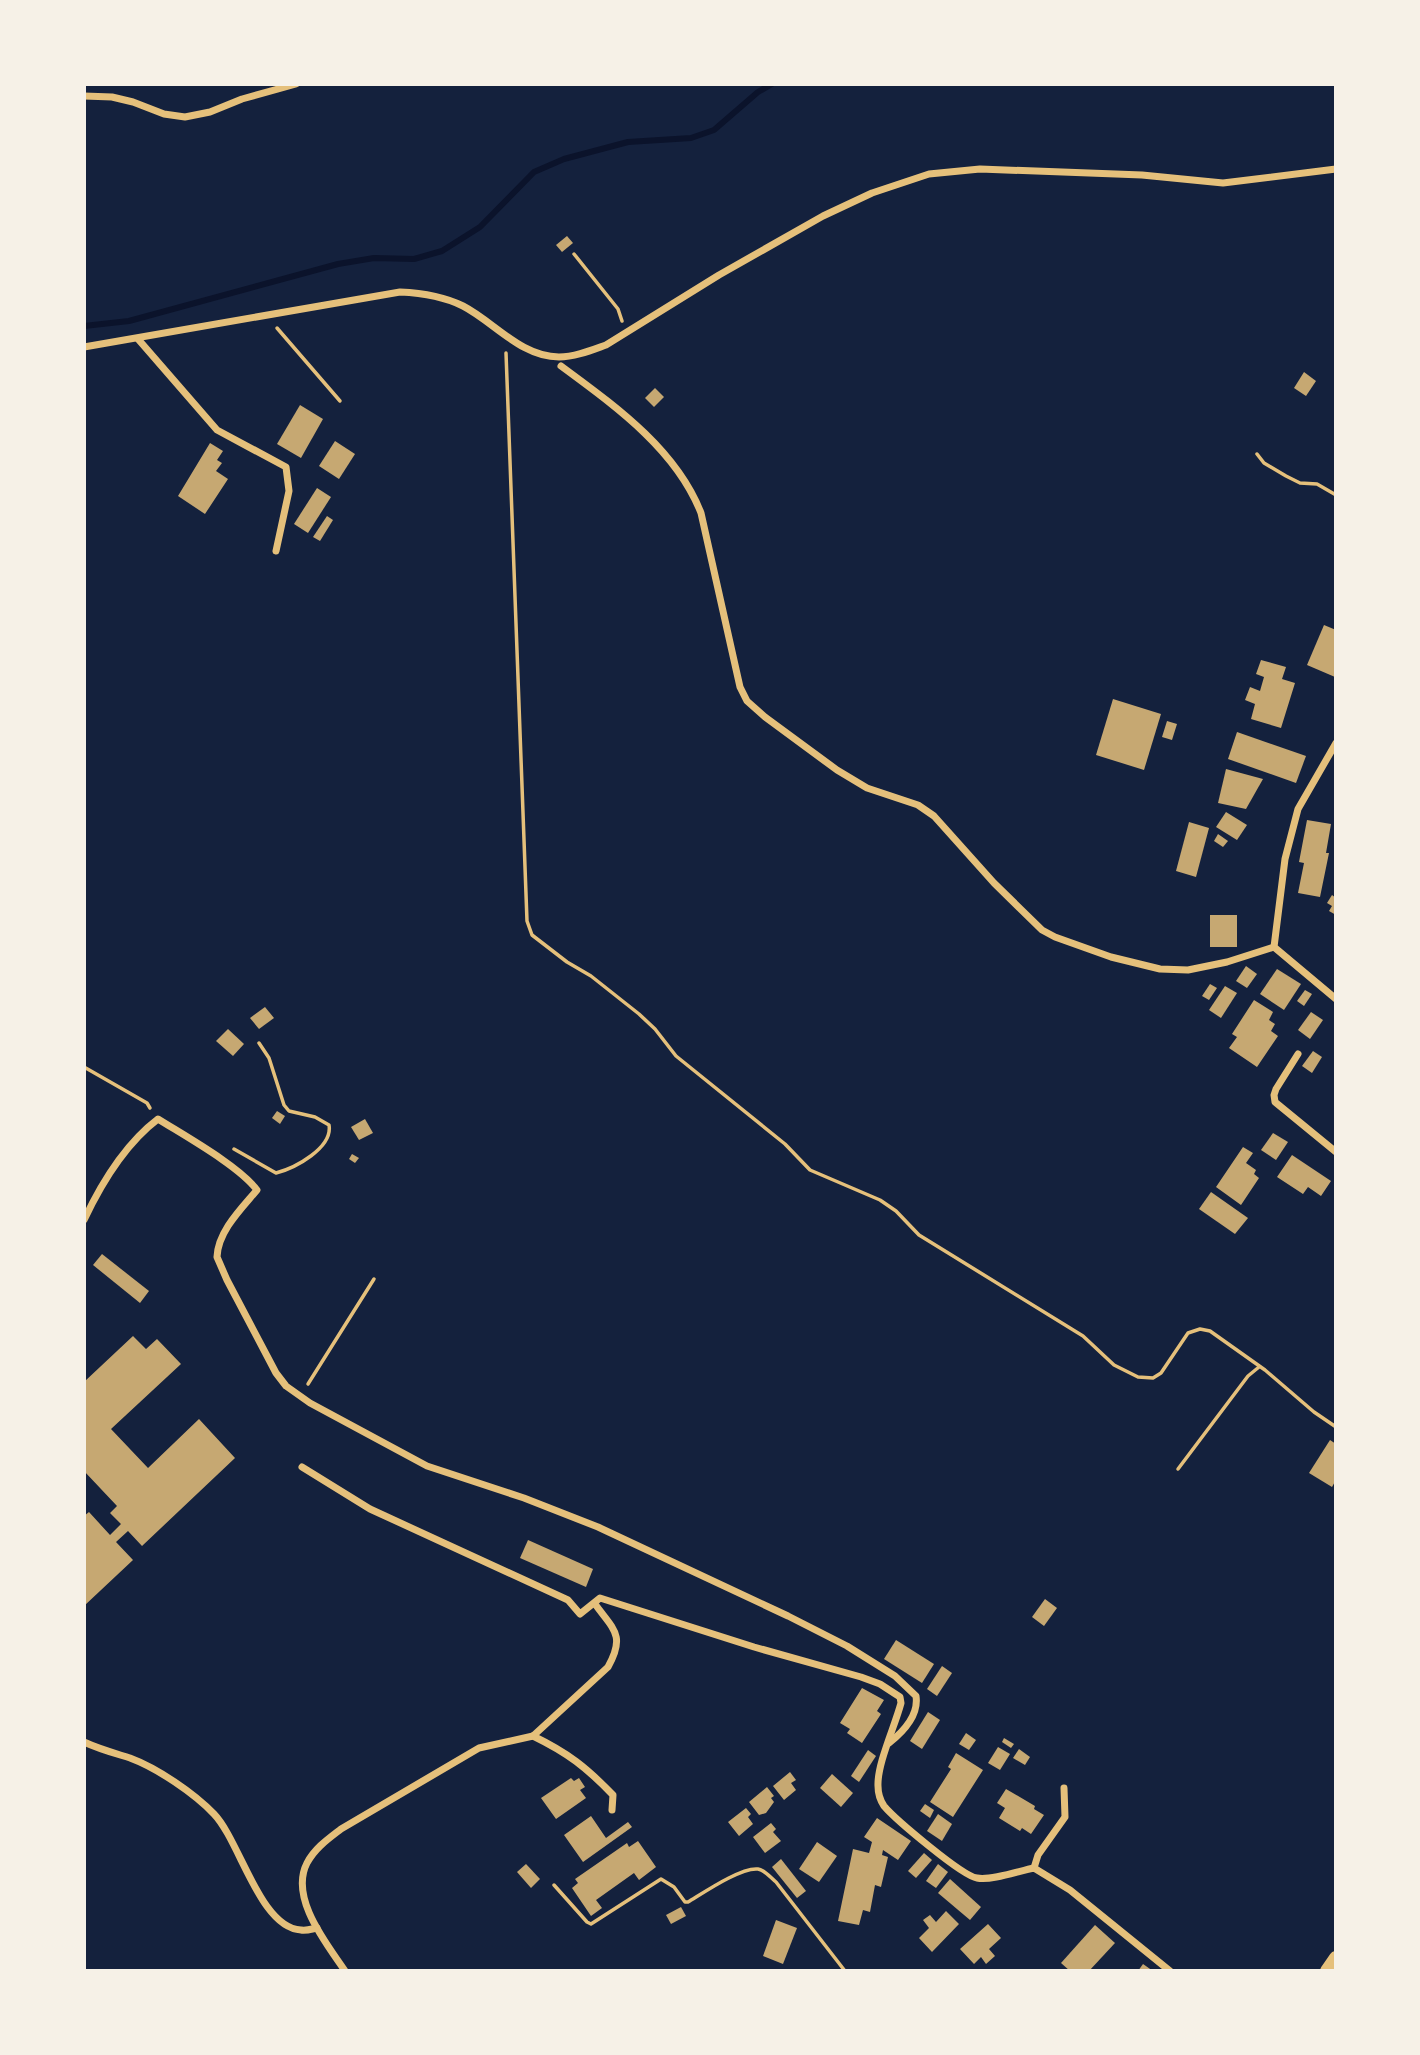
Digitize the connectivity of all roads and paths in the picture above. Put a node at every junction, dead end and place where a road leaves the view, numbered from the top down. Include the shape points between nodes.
1 (296, 84) edge
2 (84, 96) edge
3 (1336, 169) edge
4 (574, 254) dead end
5 (266, 316) junction
6 (626, 333) junction
7 (506, 336) junction
8 (138, 339) junction
9 (84, 347) edge
10 (561, 366) dead end
11 (340, 401) dead end
12 (1257, 454) dead end
13 (1336, 495) edge
14 (276, 551) dead end
15 (1336, 743) edge
16 (1274, 947) junction
17 (1336, 999) edge
18 (259, 1043) dead end
19 (1298, 1054) dead end
20 (84, 1067) edge
21 (158, 1119) junction
22 (230, 1146) dead end
23 (1336, 1152) edge
24 (84, 1220) edge
25 (374, 1279) dead end
26 (1260, 1366) junction
27 (300, 1396) junction
28 (1336, 1427) edge
29 (302, 1467) dead end
30 (1178, 1469) dead end
31 (596, 1604) junction
32 (533, 1736) junction
33 (84, 1742) edge
34 (889, 1744) junction
35 (1063, 1788) dead end
36 (612, 1810) dead end
37 (1034, 1868) junction
38 (554, 1885) dead end
39 (317, 1928) junction
40 (1336, 1958) edge
41 (345, 1971) edge
42 (845, 1971) edge
43 (1170, 1971) edge
44 (1327, 1971) edge

1 - 2 street via 185,117 112,97
3 - 6 street via 1223,183 980,169 929,174 823,216
4 - 6 path via 618,309
5 - 7 street via 423,292 465,307
5 - 8 street
5 - 11 path
6 - 7 street via 606,345 560,357 545,355
7 - 26 path via 527,921 532,935 639,1014 676,1056 785,1144 810,1170 880,1200 919,1235 1083,1336 1114,1365 1138,1377 1153,1378 1188,1333 1200,1329 1210,1331
8 - 9 street
8 - 14 street via 217,430 286,467 289,491
10 - 16 street via 651,441 692,490 740,687 747,701 765,717 867,788 918,805 934,816 994,883 1055,937 1160,969 1188,970
12 - 13 path via 1286,476 1317,484
15 - 16 street via 1298,809 1285,859
16 - 17 street
18 - 22 path via 269,1058 284,1105 295,1114 315,1116 329,1125 330,1133 326,1143 275,1173
19 - 23 street via 1276,1089 1275,1102
20 - 21 path via 147,1103
21 - 24 street via 119,1160
21 - 27 street via 250,1180 257,1190 231,1223 217,1257 276,1373
25 - 27 path
26 - 28 path
26 - 30 path
27 - 34 street via 427,1466 598,1527 847,1646 916,1696 909,1722
29 - 31 street via 370,1509 568,1600 580,1614
31 - 32 street via 618,1637 615,1654 608,1667
31 - 34 street via 600,1598 880,1684 900,1697 901,1703
32 - 36 street via 565,1751 590,1771 613,1795
32 - 39 street via 479,1748 320,1845 306,1865 303,1882 305,1906
33 - 39 street via 149,1766 198,1800 229,1836 272,1914 302,1931
34 - 37 street via 878,1783 888,1810 972,1877 990,1878
35 - 37 street via 1065,1817
37 - 43 street via 1070,1890
38 - 42 path via 591,1924 661,1879 688,1902 741,1873 763,1871
39 - 41 street
40 - 44 main road

